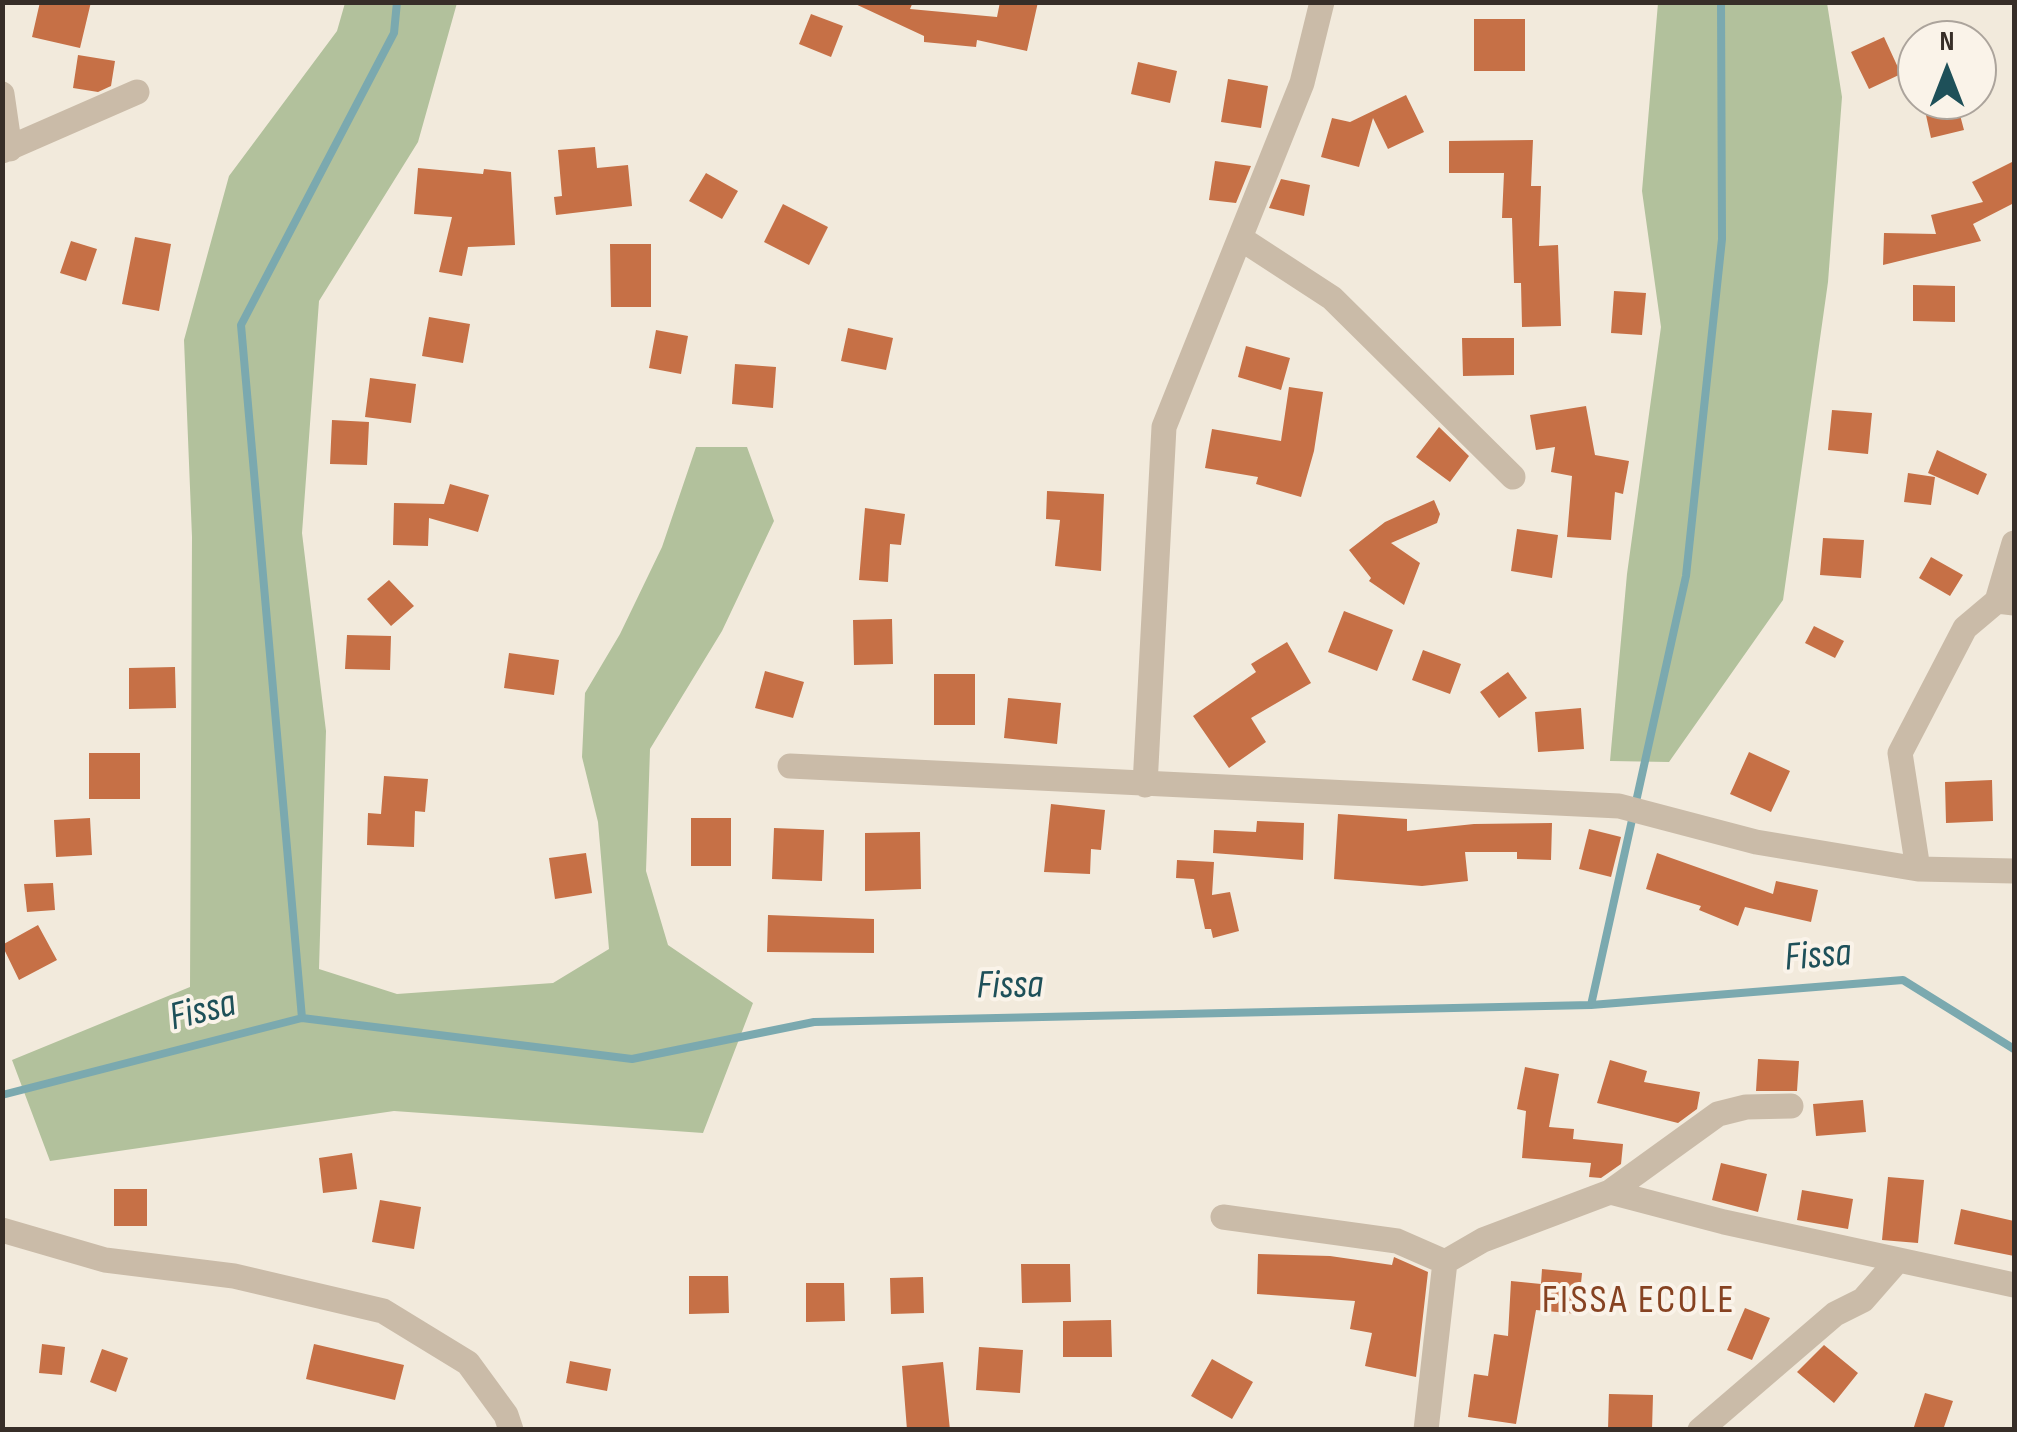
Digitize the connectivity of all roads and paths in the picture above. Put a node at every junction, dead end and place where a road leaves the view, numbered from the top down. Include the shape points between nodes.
1 (1322, 2) edge
2 (138, 92) dead end
3 (2, 94) edge
4 (6, 150) edge
5 (1240, 238) junction
6 (1513, 477) dead end
7 (2014, 544) edge
8 (2006, 602) edge
9 (790, 766) dead end
10 (1145, 786) junction
11 (1918, 869) junction
12 (2014, 872) edge
13 (1790, 1106) dead end
14 (1610, 1192) junction
15 (1222, 1217) dead end
16 (2, 1230) edge
17 (1898, 1260) junction
18 (1445, 1262) junction
19 (2014, 1285) edge
20 (510, 1430) edge
21 (1426, 1430) edge
22 (1700, 1430) edge

1 - 5 street via 1302,84
2 - 4 street
3 - 4 street
5 - 6 street via 1332,298
5 - 10 street via 1164,427
7 - 8 street
8 - 11 street via 1965,628 1900,753
9 - 10 street
10 - 11 street via 1619,806 1756,842
11 - 12 street
13 - 14 street via 1718,1114
14 - 17 street
14 - 18 street via 1483,1240
15 - 18 street via 1397,1240
16 - 20 street via 104,1260 234,1276 383,1311 468,1363
17 - 19 street
17 - 22 street via 1862,1300 1835,1314
18 - 21 street

